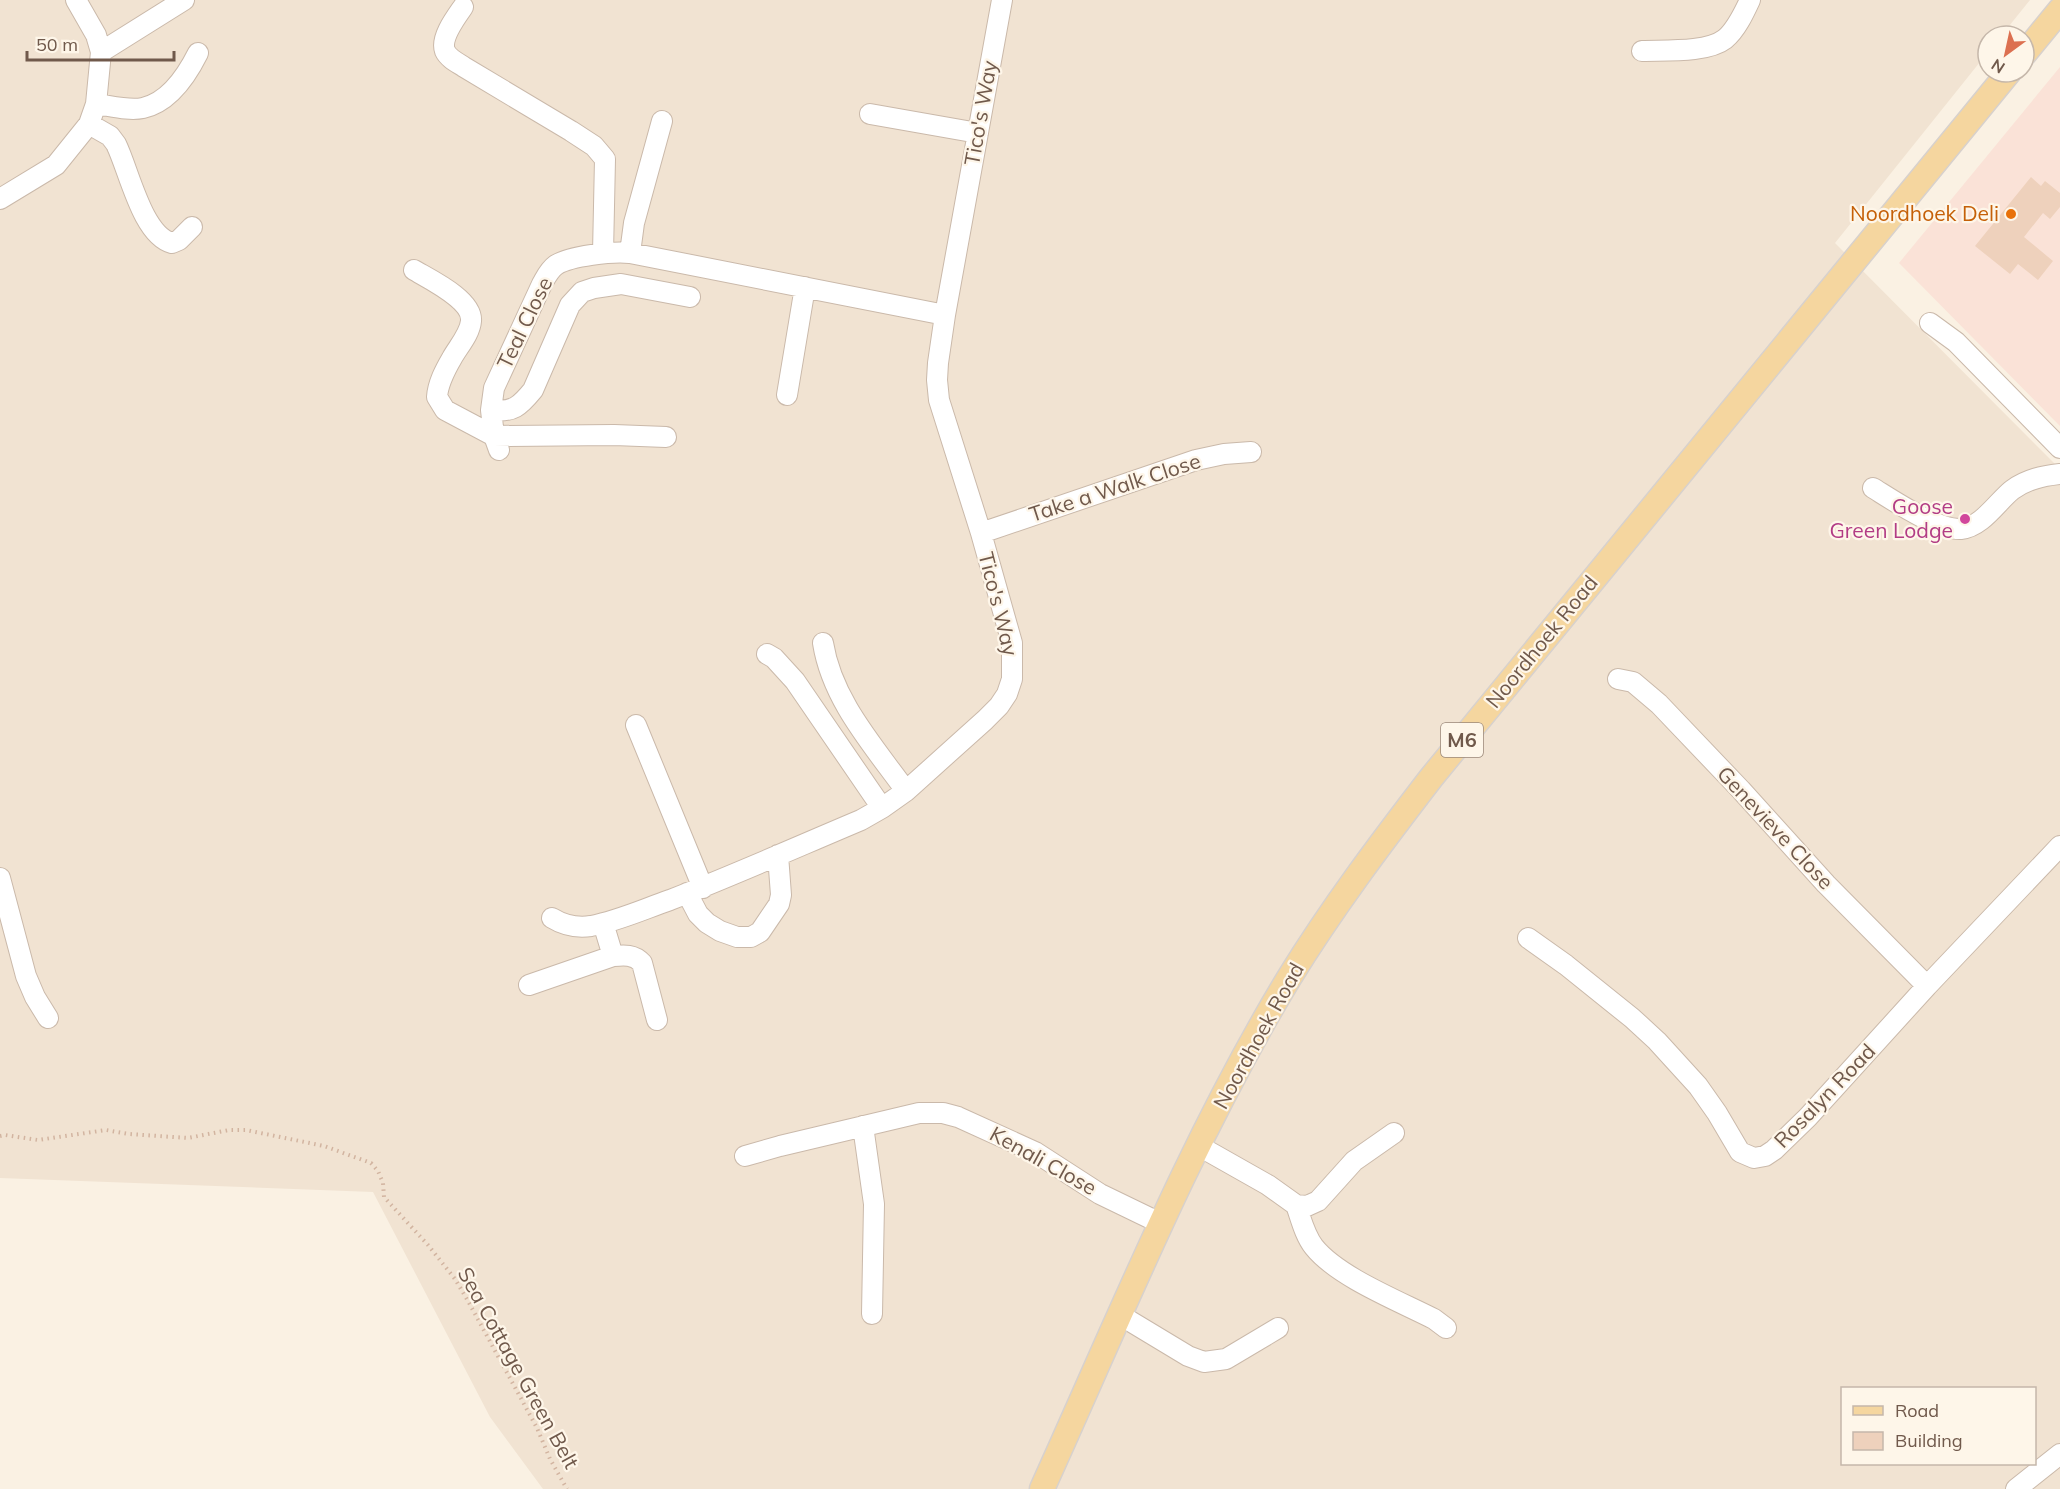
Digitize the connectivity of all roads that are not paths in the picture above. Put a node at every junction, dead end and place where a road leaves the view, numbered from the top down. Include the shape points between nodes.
1 (76, 0) edge
2 (184, 0) edge
3 (1002, 0) edge
4 (1750, 0) edge
5 (463, 7) dead end
6 (2060, 10) edge
7 (2036, 39) edge
8 (1642, 51) dead end
9 (101, 52) junction
10 (198, 53) dead end
11 (1999, 84) edge
12 (96, 104) junction
13 (870, 114) dead end
14 (662, 122) dead end
15 (89, 124) junction
16 (978, 133) junction
17 (0, 199) edge
18 (192, 227) dead end
19 (603, 253) junction
20 (630, 253) junction
21 (414, 270) dead end
22 (804, 287) junction
23 (690, 297) dead end
24 (945, 315) junction
25 (1929, 323) dead end
26 (787, 395) dead end
27 (491, 410) junction
28 (666, 437) dead end
29 (497, 443) junction
30 (2060, 448) edge
31 (1251, 452) dead end
32 (2060, 474) edge
33 (1873, 488) dead end
34 (981, 533) junction
35 (823, 643) dead end
36 (767, 654) dead end
37 (1618, 679) dead end
38 (636, 725) dead end
39 (906, 791) junction
40 (882, 808) junction
41 (2060, 846) edge
42 (778, 855) junction
43 (1, 885) edge
44 (695, 890) junction
45 (552, 918) dead end
46 (603, 923) junction
47 (1528, 938) dead end
48 (612, 956) junction
49 (529, 985) dead end
50 (1928, 986) junction
51 (48, 1018) dead end
52 (657, 1020) dead end
53 (863, 1126) junction
54 (1394, 1133) dead end
55 (1199, 1146) junction
56 (745, 1156) dead end
57 (1296, 1205) junction
58 (1162, 1224) junction
59 (872, 1314) dead end
60 (1120, 1315) junction
61 (1278, 1328) dead end
62 (1446, 1328) dead end
63 (2060, 1454) edge
64 (1042, 1489) edge
65 (2016, 1489) edge

1 - 9 street
2 - 9 street
3 - 16 street, Tico's Way
4 - 8 street via 1724,40 1697,48
5 - 19 street via 444,43 447,55 579,136 605,159
6 - 7 main road
9 - 12 street
10 - 12 street via 189,70 162,100 142,109
11 - 55 main road, Noordhoek Road / M6 via 1373,854 1289,979
12 - 15 street
13 - 16 street
14 - 20 street via 634,223
15 - 17 street via 56,165
15 - 18 street via 116,144 146,218 160,238 172,243
16 - 24 street, Tico's Way
19 - 20 street, Teal Close
19 - 27 street, Teal Close via 562,262 549,272 494,388
20 - 22 street, Teal Close
21 - 29 street via 442,286 470,311 469,330 446,369 437,397 446,410
22 - 24 street, Teal Close
22 - 26 street
23 - 27 street via 621,284 582,292 570,305 533,390 509,411
24 - 34 street, Tico's Way via 938,363 939,400
25 - 30 street via 1956,342
27 - 29 street, Teal Close
28 - 29 street via 614,435
31 - 34 street, Take a Walk Close via 1196,460
32 - 33 street via 2029,480 2013,489 1981,519 1962,529 1919,515
34 - 39 street, Tico's Way via 1012,643 1012,679 999,706
35 - 39 street via 826,663 841,699
36 - 40 street via 795,681
37 - 50 street, Genevieve Close via 1633,682 1659,704
38 - 44 street
39 - 40 street, Tico's Way
40 - 42 street, Tico's Way
41 - 50 street, Rosalyn Road
42 - 44 street, Tico's Way
42 - 44 street via 779,904 760,932 751,937 737,937 707,923 698,914
43 - 51 street via 26,976
44 - 46 street, Tico's Way
45 - 46 street, Tico's Way via 574,927
46 - 48 street
47 - 50 street, Rosalyn Road via 1657,1041 1698,1086 1740,1152 1754,1158 1774,1150 1808,1117
48 - 49 street
48 - 52 street via 626,955 642,963
53 - 56 street, Kenali Close
53 - 58 street, Kenali Close via 930,1112 958,1117 1035,1152 1100,1194
53 - 59 street via 874,1204
54 - 57 street via 1354,1161 1318,1201
55 - 57 street
55 - 58 main road, Noordhoek Road / M6
57 - 62 street via 1310,1240 1321,1255
58 - 60 main road, Noordhoek Road / M6
60 - 61 street via 1204,1362 1226,1359
60 - 64 main road, Noordhoek Road / M6
63 - 65 street

